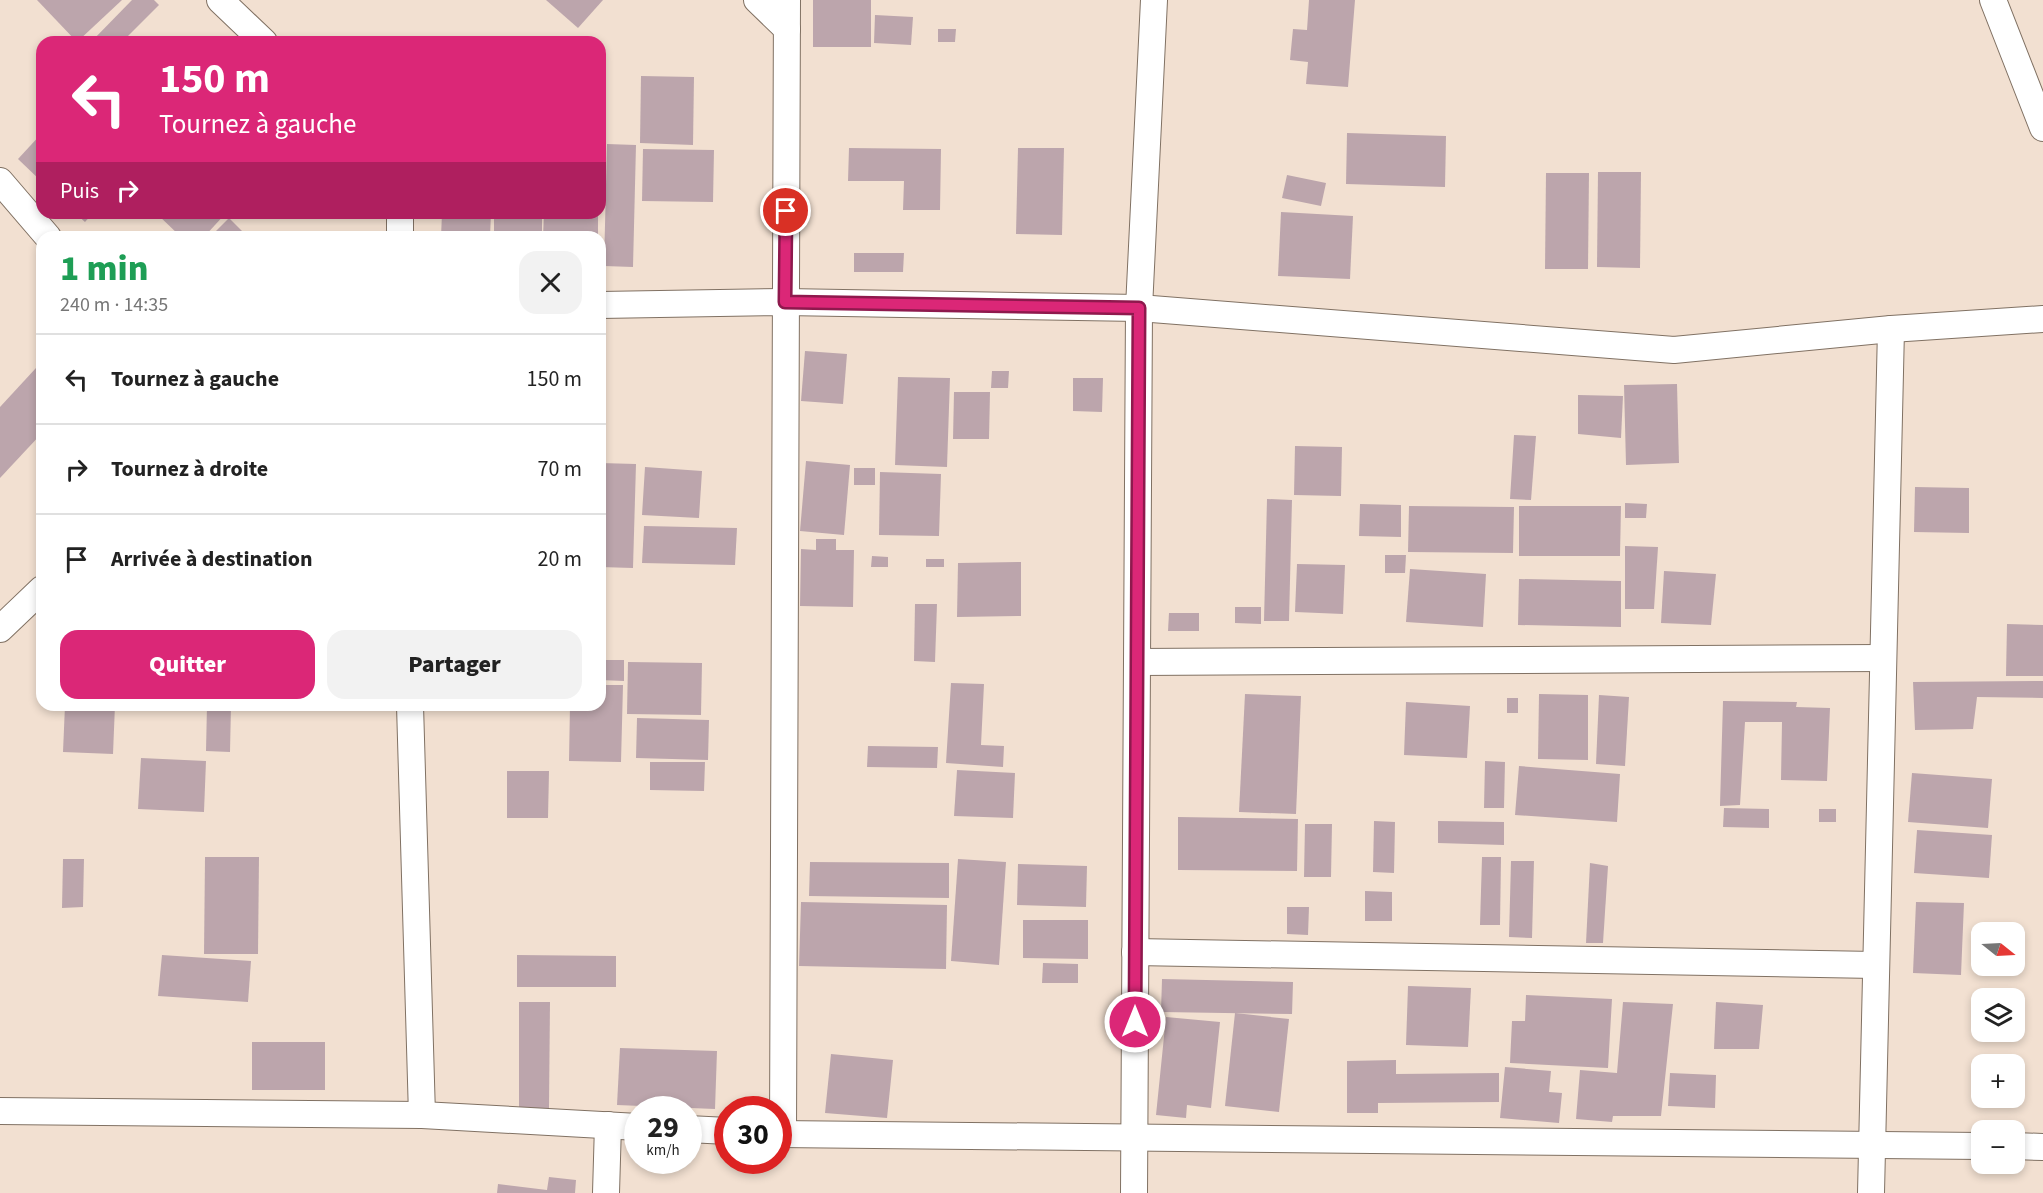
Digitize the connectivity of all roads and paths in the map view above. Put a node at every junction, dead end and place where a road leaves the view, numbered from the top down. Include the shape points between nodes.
1 (220, 0) edge
2 (757, 0) edge
3 (787, 0) edge
4 (1154, 0) edge
5 (1993, 0) edge
6 (787, 29) junction
7 (258, 36) edge
8 (2043, 128) edge
9 (0, 181) edge
10 (43, 231) edge
11 (785, 302) junction
12 (606, 305) edge
13 (1139, 308) junction
14 (2043, 319) edge
15 (1891, 329) junction
16 (36, 595) edge
17 (0, 629) edge
18 (1882, 658) junction
19 (1137, 662) junction
20 (410, 711) edge
21 (1135, 952) junction
22 (1875, 965) junction
23 (781, 1096) edge
24 (0, 1111) edge
25 (422, 1115) junction
26 (608, 1125) junction
27 (624, 1126) edge
28 (792, 1134) edge
29 (1134, 1138) junction
30 (1870, 1145) junction
31 (1971, 1146) edge
32 (2025, 1146) edge
33 (2043, 1147) edge
34 (606, 1193) edge
35 (1134, 1193) edge
36 (1870, 1193) edge

1 - 7 street
2 - 6 street
3 - 6 street
4 - 13 street
5 - 8 street
6 - 11 street
9 - 10 street
11 - 12 street
11 - 13 street
11 - 23 street
13 - 15 street via 1674,350
13 - 19 street
14 - 15 street
15 - 18 street
16 - 17 street
18 - 19 street
18 - 22 street
19 - 21 street
20 - 25 street
21 - 22 street
21 - 29 street
22 - 30 street
24 - 25 street
25 - 26 street
26 - 27 street
26 - 34 street
28 - 29 street
29 - 30 street
29 - 35 street
30 - 31 street
30 - 36 street
32 - 33 street

